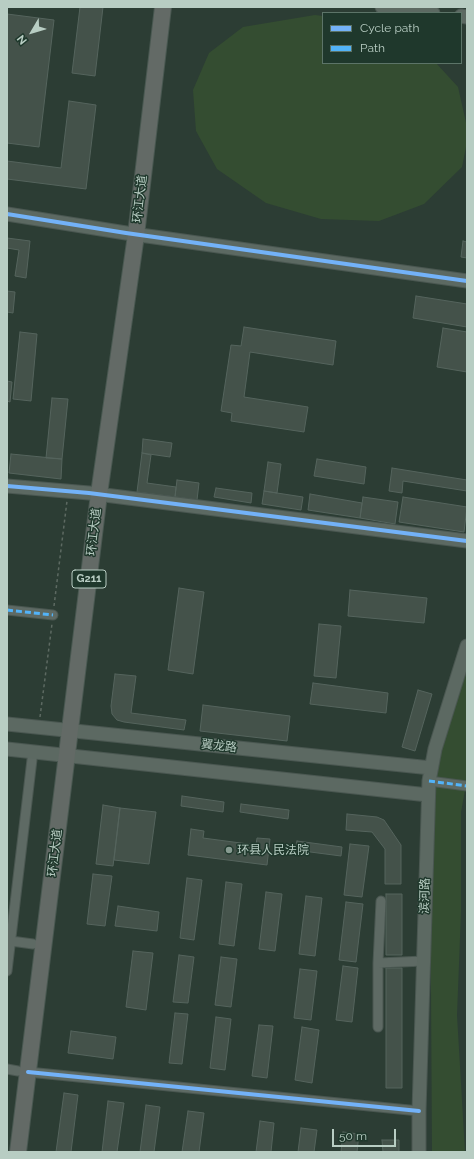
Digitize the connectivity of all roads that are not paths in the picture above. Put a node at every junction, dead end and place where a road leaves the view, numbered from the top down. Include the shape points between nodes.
1 (153, 7) edge
2 (163, 7) edge
3 (382, 7) edge
4 (424, 12) edge
5 (7, 214) edge
6 (131, 234) junction
7 (467, 281) edge
8 (7, 486) edge
9 (94, 494) junction
10 (467, 541) edge
11 (7, 610) edge
12 (53, 615) dead end
13 (467, 646) edge
14 (7, 724) edge
15 (65, 730) junction
16 (7, 748) edge
17 (33, 751) junction
18 (62, 754) junction
19 (431, 768) junction
20 (467, 786) edge
21 (428, 788) junction
22 (381, 901) dead end
23 (11, 941) junction
24 (33, 944) junction
25 (424, 961) junction
26 (378, 963) junction
27 (7, 972) edge
28 (378, 1027) dead end
29 (18, 1071) edge
30 (419, 1111) junction
31 (8, 1152) edge
32 (18, 1152) edge
33 (419, 1152) edge

1 - 6 highway, 环江大道 / G211
2 - 6 highway, 环江大道 / G211
3 - 4 main road
5 - 6 main road
6 - 7 main road
6 - 9 highway, 环江大道 / G211
8 - 9 main road
9 - 10 main road
9 - 15 highway, 环江大道 / G211
11 - 12 street
13 - 19 main road, 滨河路
14 - 15 main road, 翼龙路
15 - 18 highway, 环江大道 / G211
15 - 19 main road, 翼龙路
16 - 17 main road
17 - 18 main road
17 - 23 street
18 - 21 main road
18 - 24 highway, 环江大道 / G211
18 - 29 highway, 环江大道 / G211
19 - 21 main road, 滨河路
20 - 21 street
21 - 25 main road, 滨河路
22 - 26 street
23 - 24 street
23 - 27 street
24 - 29 highway, 环江大道 / G211
25 - 26 street
25 - 30 main road, 滨河路
26 - 28 street
29 - 30 street
29 - 31 highway, 环江大道 / G211
29 - 32 highway, 环江大道 / G211
30 - 33 main road, 滨河路

